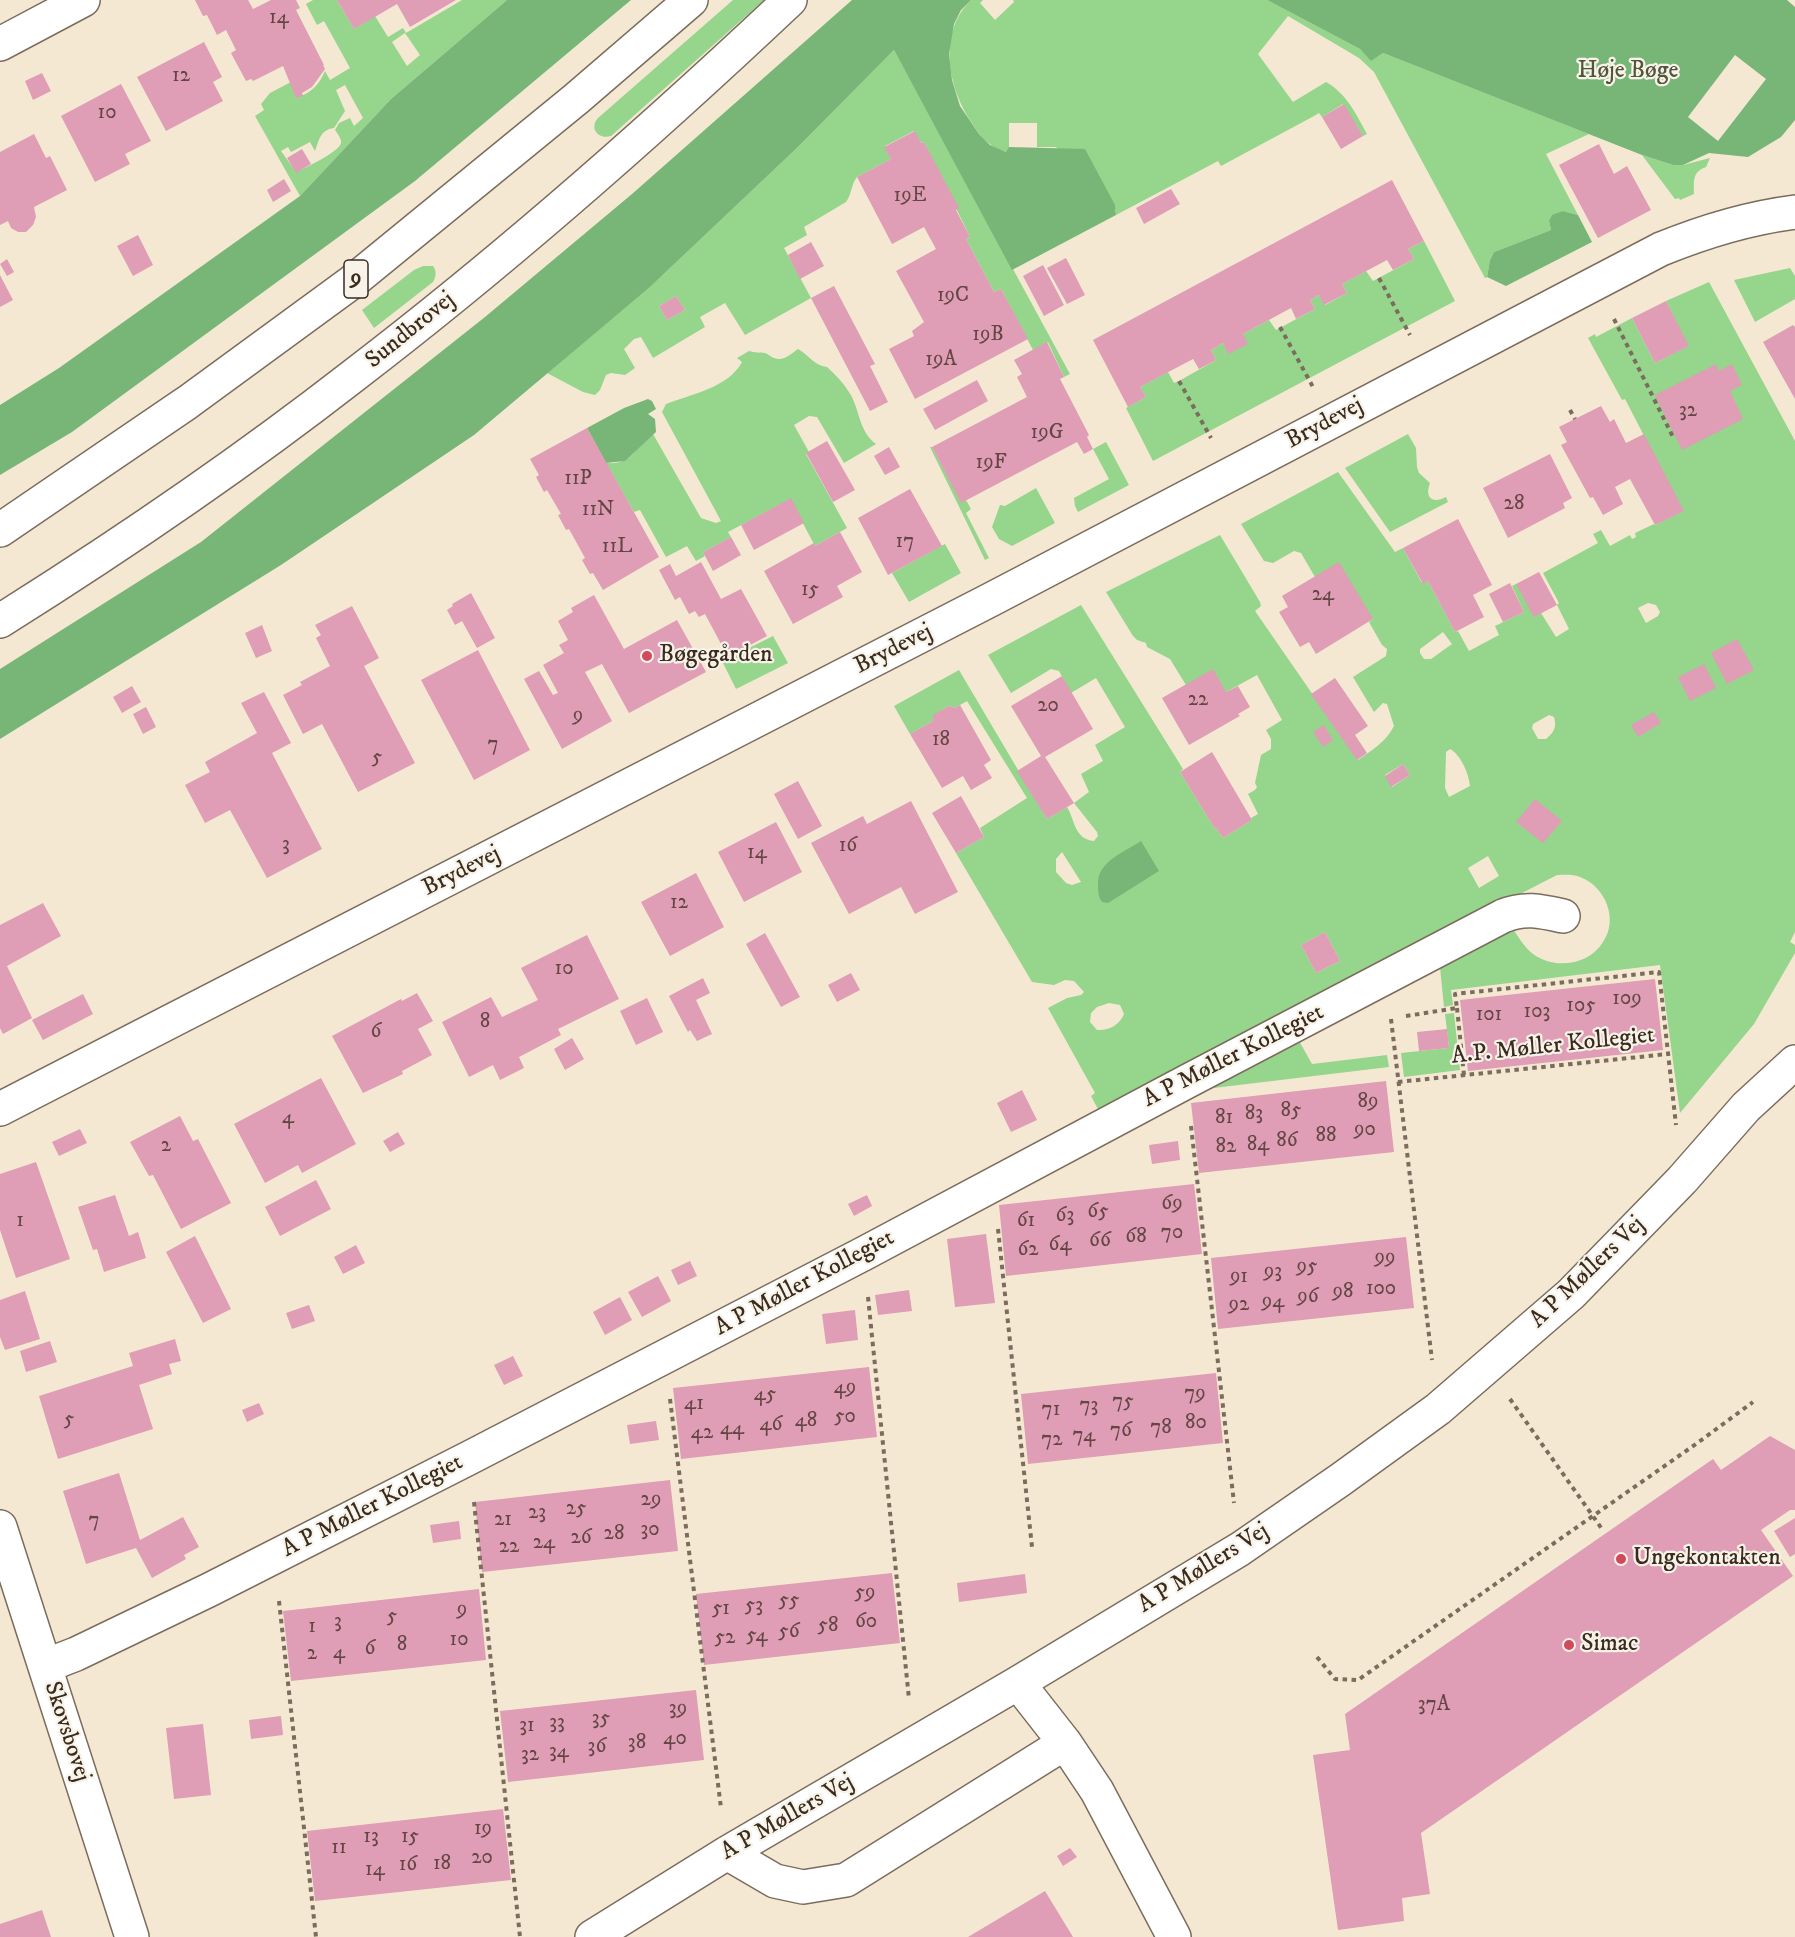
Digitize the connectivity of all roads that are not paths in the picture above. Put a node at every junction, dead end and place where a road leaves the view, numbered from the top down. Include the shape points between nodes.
1 (83, 0) edge
2 (691, 0) edge
3 (790, 0) edge
4 (0, 44) edge
5 (1795, 212) edge
6 (0, 530) edge
7 (0, 621) edge
8 (1563, 916) dead end
9 (1795, 1036) edge
10 (1795, 1062) edge
11 (1746, 1107) junction
12 (0, 1109) edge
13 (0, 1527) edge
14 (45, 1666) junction
15 (1018, 1683) junction
16 (1065, 1743) junction
17 (727, 1853) junction
18 (132, 1937) edge
19 (592, 1937) edge
20 (1174, 1937) edge

1 - 4 street
2 - 6 street, 9 via 352,282 188,402
3 - 7 street, Sundbrovej via 598,176 410,332 255,449
5 - 12 street, Brydevej via 1756,218 1671,245
8 - 14 street, A P Møller Kollegiet via 1533,910 1512,912 469,1458
9 - 11 street, A P Møllers Vej
10 - 11 street, A P Møllers Vej
11 - 15 street, A P Møllers Vej via 1571,1294 1438,1409 1240,1549
13 - 14 street, Skovsbovej
14 - 18 street, Skovsbovej
15 - 16 street
15 - 17 street, A P Møllers Vej
16 - 17 street via 846,1880 803,1887 775,1881
16 - 20 street via 1097,1791
17 - 19 street, A P Møllers Vej

